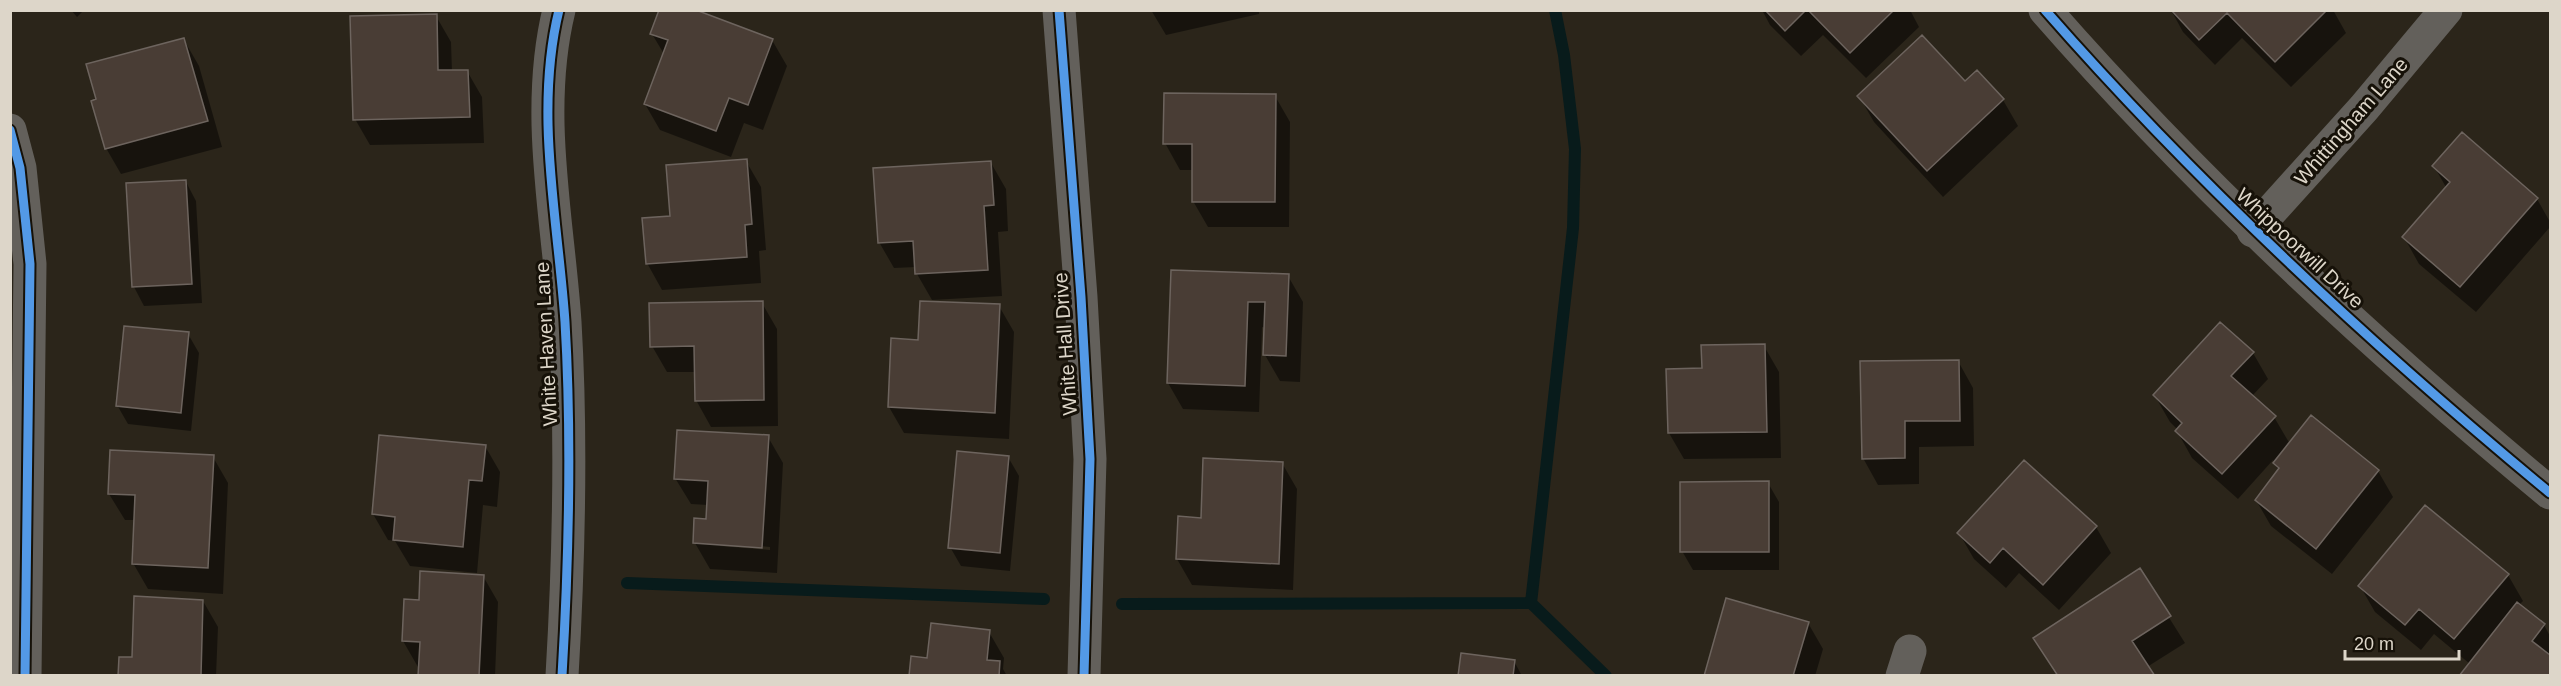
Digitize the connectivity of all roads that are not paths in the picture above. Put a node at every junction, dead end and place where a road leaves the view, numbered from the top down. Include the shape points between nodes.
1 (559, 10) edge
2 (1059, 10) edge
3 (2044, 10) edge
4 (2446, 10) edge
5 (10, 130) edge
6 (2253, 231) junction
7 (2550, 493) edge
8 (25, 675) edge
9 (562, 675) edge
10 (1084, 675) edge

1 - 9 street, White Haven Lane via 548,68 552,183 569,388 569,560
2 - 10 street, White Hall Drive via 1090,459
3 - 6 street, Whippoorwill Drive
4 - 6 street, Whittingham Lane
5 - 8 street via 20,168 30,264
6 - 7 street, Whippoorwill Drive via 2373,341

